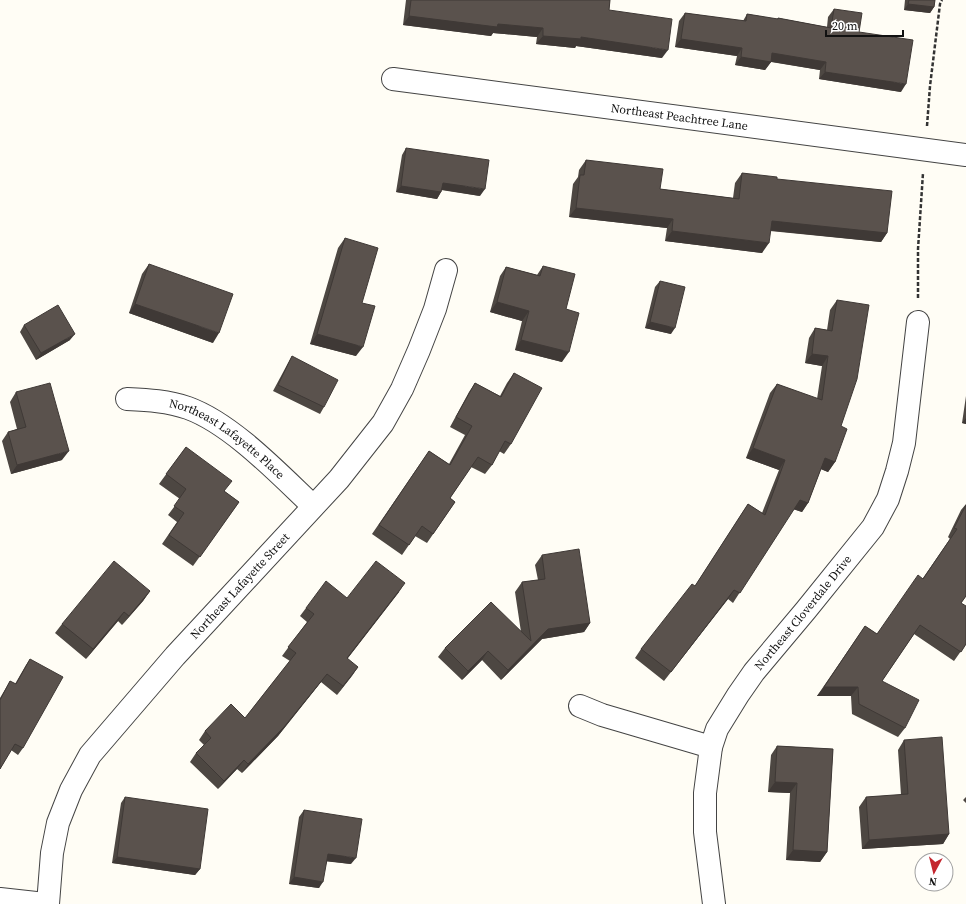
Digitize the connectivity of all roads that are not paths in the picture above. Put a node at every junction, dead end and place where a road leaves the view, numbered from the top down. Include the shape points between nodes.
1 (393, 79) dead end
2 (966, 155) edge
3 (446, 270) dead end
4 (918, 322) dead end
5 (127, 399) dead end
6 (313, 506) junction
7 (580, 706) dead end
8 (711, 747) junction
9 (0, 899) edge
10 (45, 904) edge
11 (48, 904) edge
12 (714, 904) edge

1 - 2 street, Northeast Peachtree Lane
3 - 6 street, Northeast Lafayette Street via 420,350 383,423 339,479
4 - 8 street, Northeast Cloverdale Drive via 904,443 888,499 873,527 754,672 718,729
5 - 6 street, Northeast Lafayette Place via 160,401 188,408 216,422 251,449
6 - 11 street, Northeast Lafayette Street via 174,656 90,755 71,790 58,823 52,853
7 - 8 street
8 - 12 street, Northeast Cloverdale Drive via 705,793 705,832
9 - 10 street

